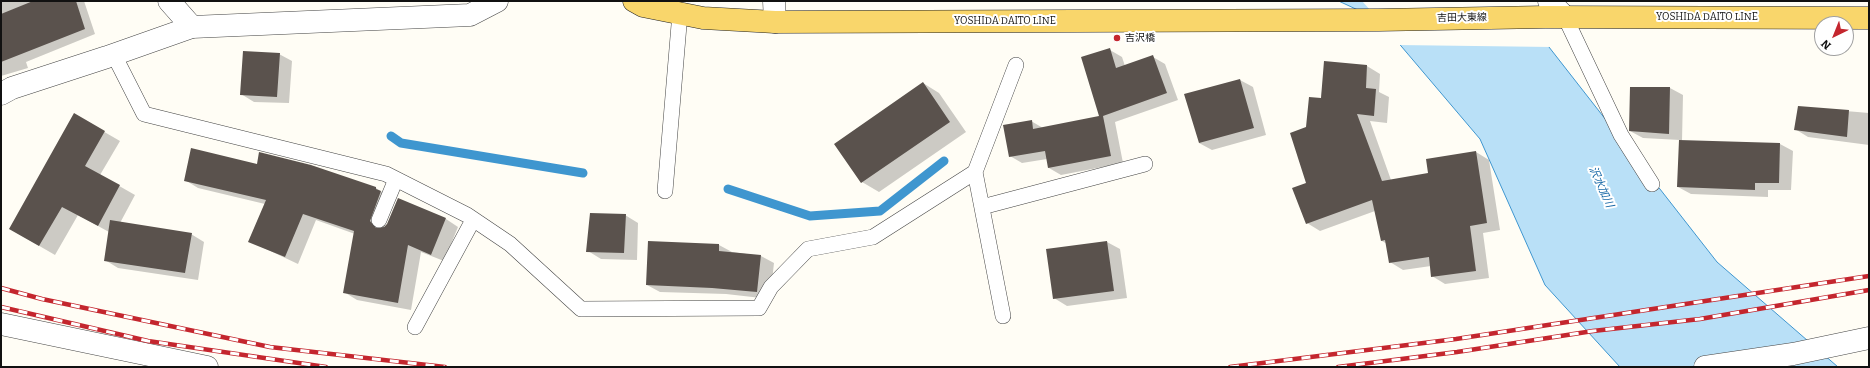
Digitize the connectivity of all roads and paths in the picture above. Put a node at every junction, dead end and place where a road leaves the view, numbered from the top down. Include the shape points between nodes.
1 (169, 1) edge
2 (497, 1) edge
3 (634, 1) edge
4 (1553, 11) edge
5 (774, 12) edge
6 (680, 14) junction
7 (1869, 18) edge
8 (1380, 20) joint
9 (192, 27) junction
10 (114, 55) junction
11 (1016, 65) dead end
12 (1, 94) edge
13 (1145, 164) dead end
14 (976, 172) junction
15 (396, 179) junction
16 (1652, 184) dead end
17 (665, 192) dead end
18 (982, 207) junction
19 (379, 220) dead end
20 (473, 220) junction
21 (1003, 316) dead end
22 (1, 324) edge
23 (415, 327) dead end
24 (1869, 338) edge
25 (207, 367) edge
26 (1705, 367) edge

1 - 9 street
2 - 9 street via 470,15
3 - 6 main road, YOSHIDA DAITO LINE via 643,6
4 - 7 main road, YOSHIDA DAITO LINE
4 - 8 main road, 吉田大東線
4 - 16 lane via 1621,135
5 - 6 main road, YOSHIDA DAITO LINE via 703,18
5 - 8 main road, YOSHIDA DAITO LINE
6 - 17 lane
9 - 10 street
10 - 12 street via 12,88
10 - 15 lane via 144,114 386,174
11 - 14 lane
13 - 18 lane
14 - 18 lane
14 - 20 lane via 873,237 808,249 771,287 758,308 581,310 510,244
15 - 19 lane
15 - 20 lane
18 - 21 lane
20 - 23 lane
22 - 25 street
24 - 26 street via 1793,354

